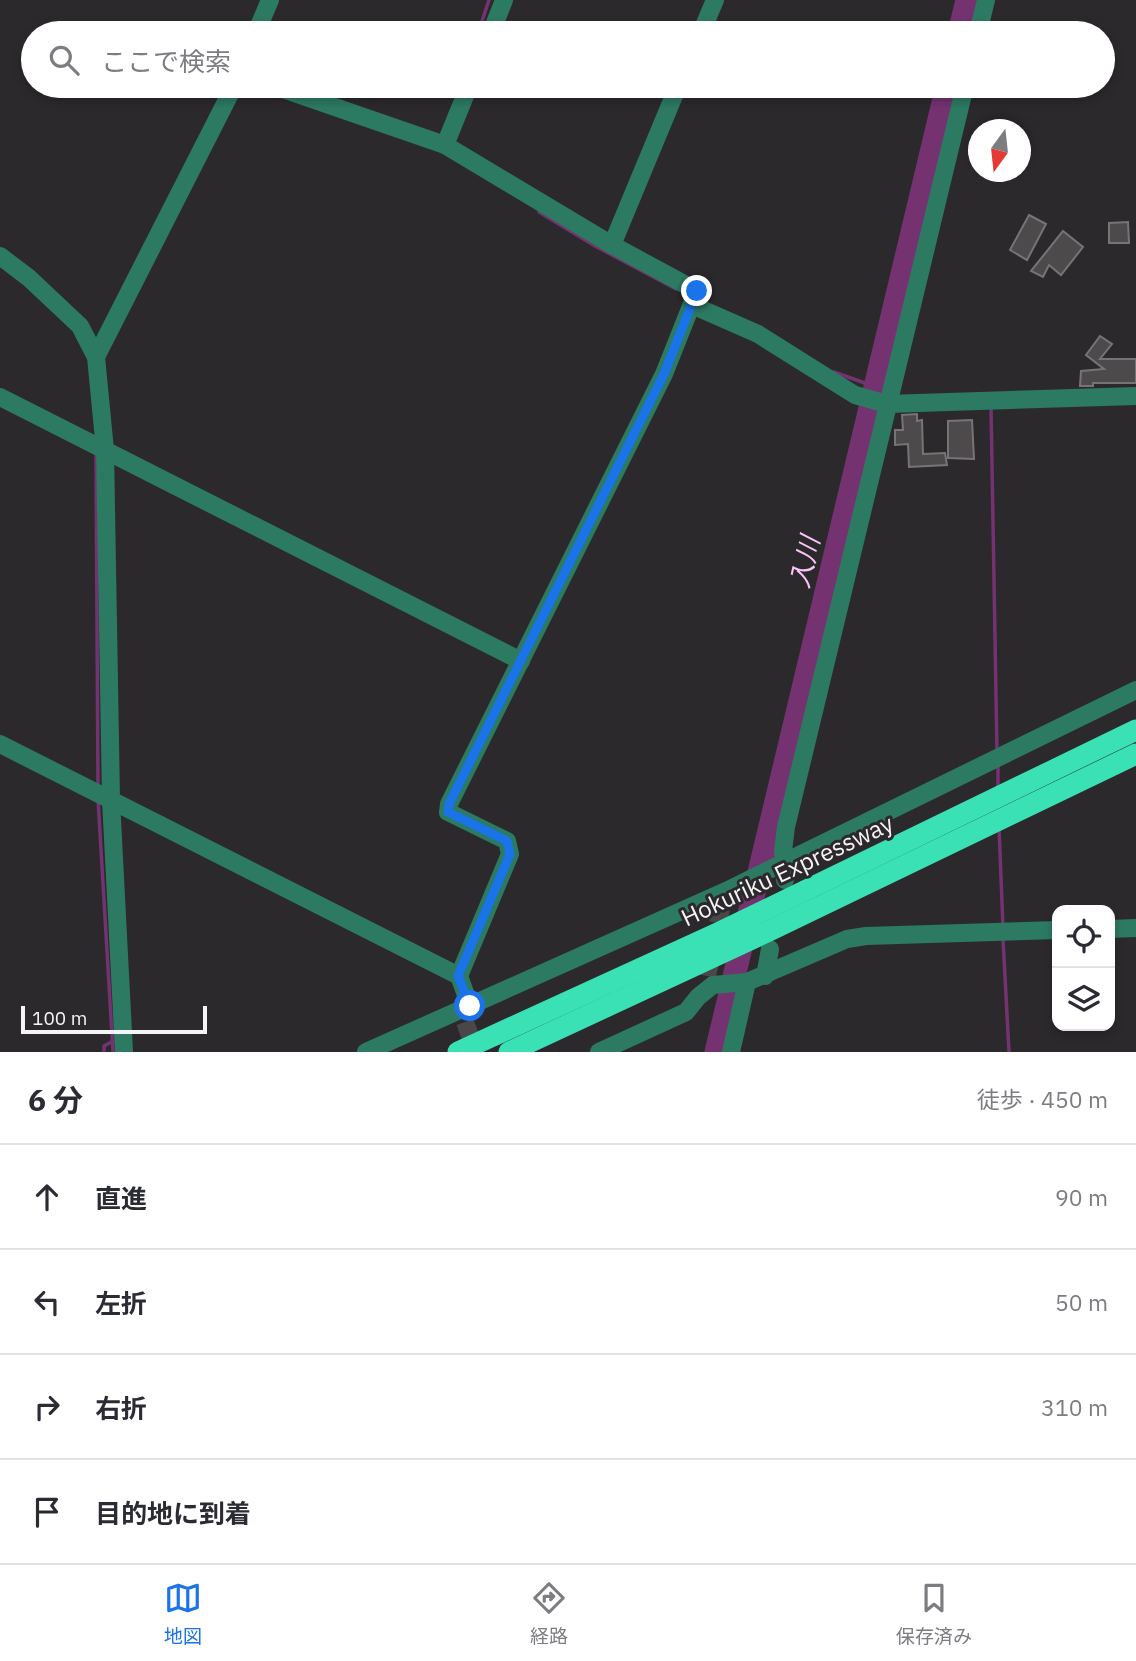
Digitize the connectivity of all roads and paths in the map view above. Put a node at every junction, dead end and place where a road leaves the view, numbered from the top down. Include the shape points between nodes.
1 (270, 0) edge
2 (504, 0) edge
3 (715, 0) edge
4 (986, 0) edge
5 (261, 21) edge
6 (496, 21) edge
7 (706, 21) edge
8 (981, 21) edge
9 (228, 98) edge
10 (309, 98) edge
11 (464, 98) edge
12 (673, 98) edge
13 (962, 98) edge
14 (445, 145) junction
15 (612, 245) junction
16 (0, 256) edge
17 (692, 305) junction
18 (96, 357) junction
19 (1136, 396) edge
20 (0, 397) edge
21 (887, 404) junction
22 (106, 450) junction
23 (521, 661) junction
24 (1136, 690) edge
25 (1136, 730) edge
26 (0, 744) edge
27 (1136, 754) edge
28 (111, 800) junction
29 (780, 870) junction
30 (1136, 928) edge
31 (1115, 929) edge
32 (1052, 930) edge
33 (769, 940) junction
34 (458, 976) junction
35 (765, 976) junction
36 (747, 982) junction
37 (465, 1013) junction
38 (124, 1052) edge
39 (366, 1052) edge
40 (458, 1052) edge
41 (509, 1052) edge
42 (599, 1052) edge
43 (732, 1052) edge

1 - 5 street
2 - 6 street
3 - 7 street
4 - 8 street
9 - 18 street
10 - 14 street
11 - 14 street
12 - 15 street
13 - 21 street
14 - 15 street
15 - 17 street via 697,291
16 - 18 street via 80,326
17 - 21 street via 758,334 860,397
17 - 23 street via 664,374
18 - 22 street
19 - 21 street
20 - 22 street
21 - 29 street via 786,827
22 - 23 street
22 - 28 street
23 - 34 street via 449,804 448,812 507,841 510,854
24 - 29 street
25 - 40 highway, Hokuriku Expressway via 723,931
26 - 28 street
27 - 33 highway, Hokuriku Expressway
28 - 34 street
28 - 38 street
29 - 37 street
30 - 31 street
32 - 35 street via 847,939
33 - 35 street
33 - 41 highway, Hokuriku Expressway via 721,954
34 - 37 street
35 - 36 street
36 - 42 street via 706,983 686,1012
36 - 43 street
37 - 39 street

